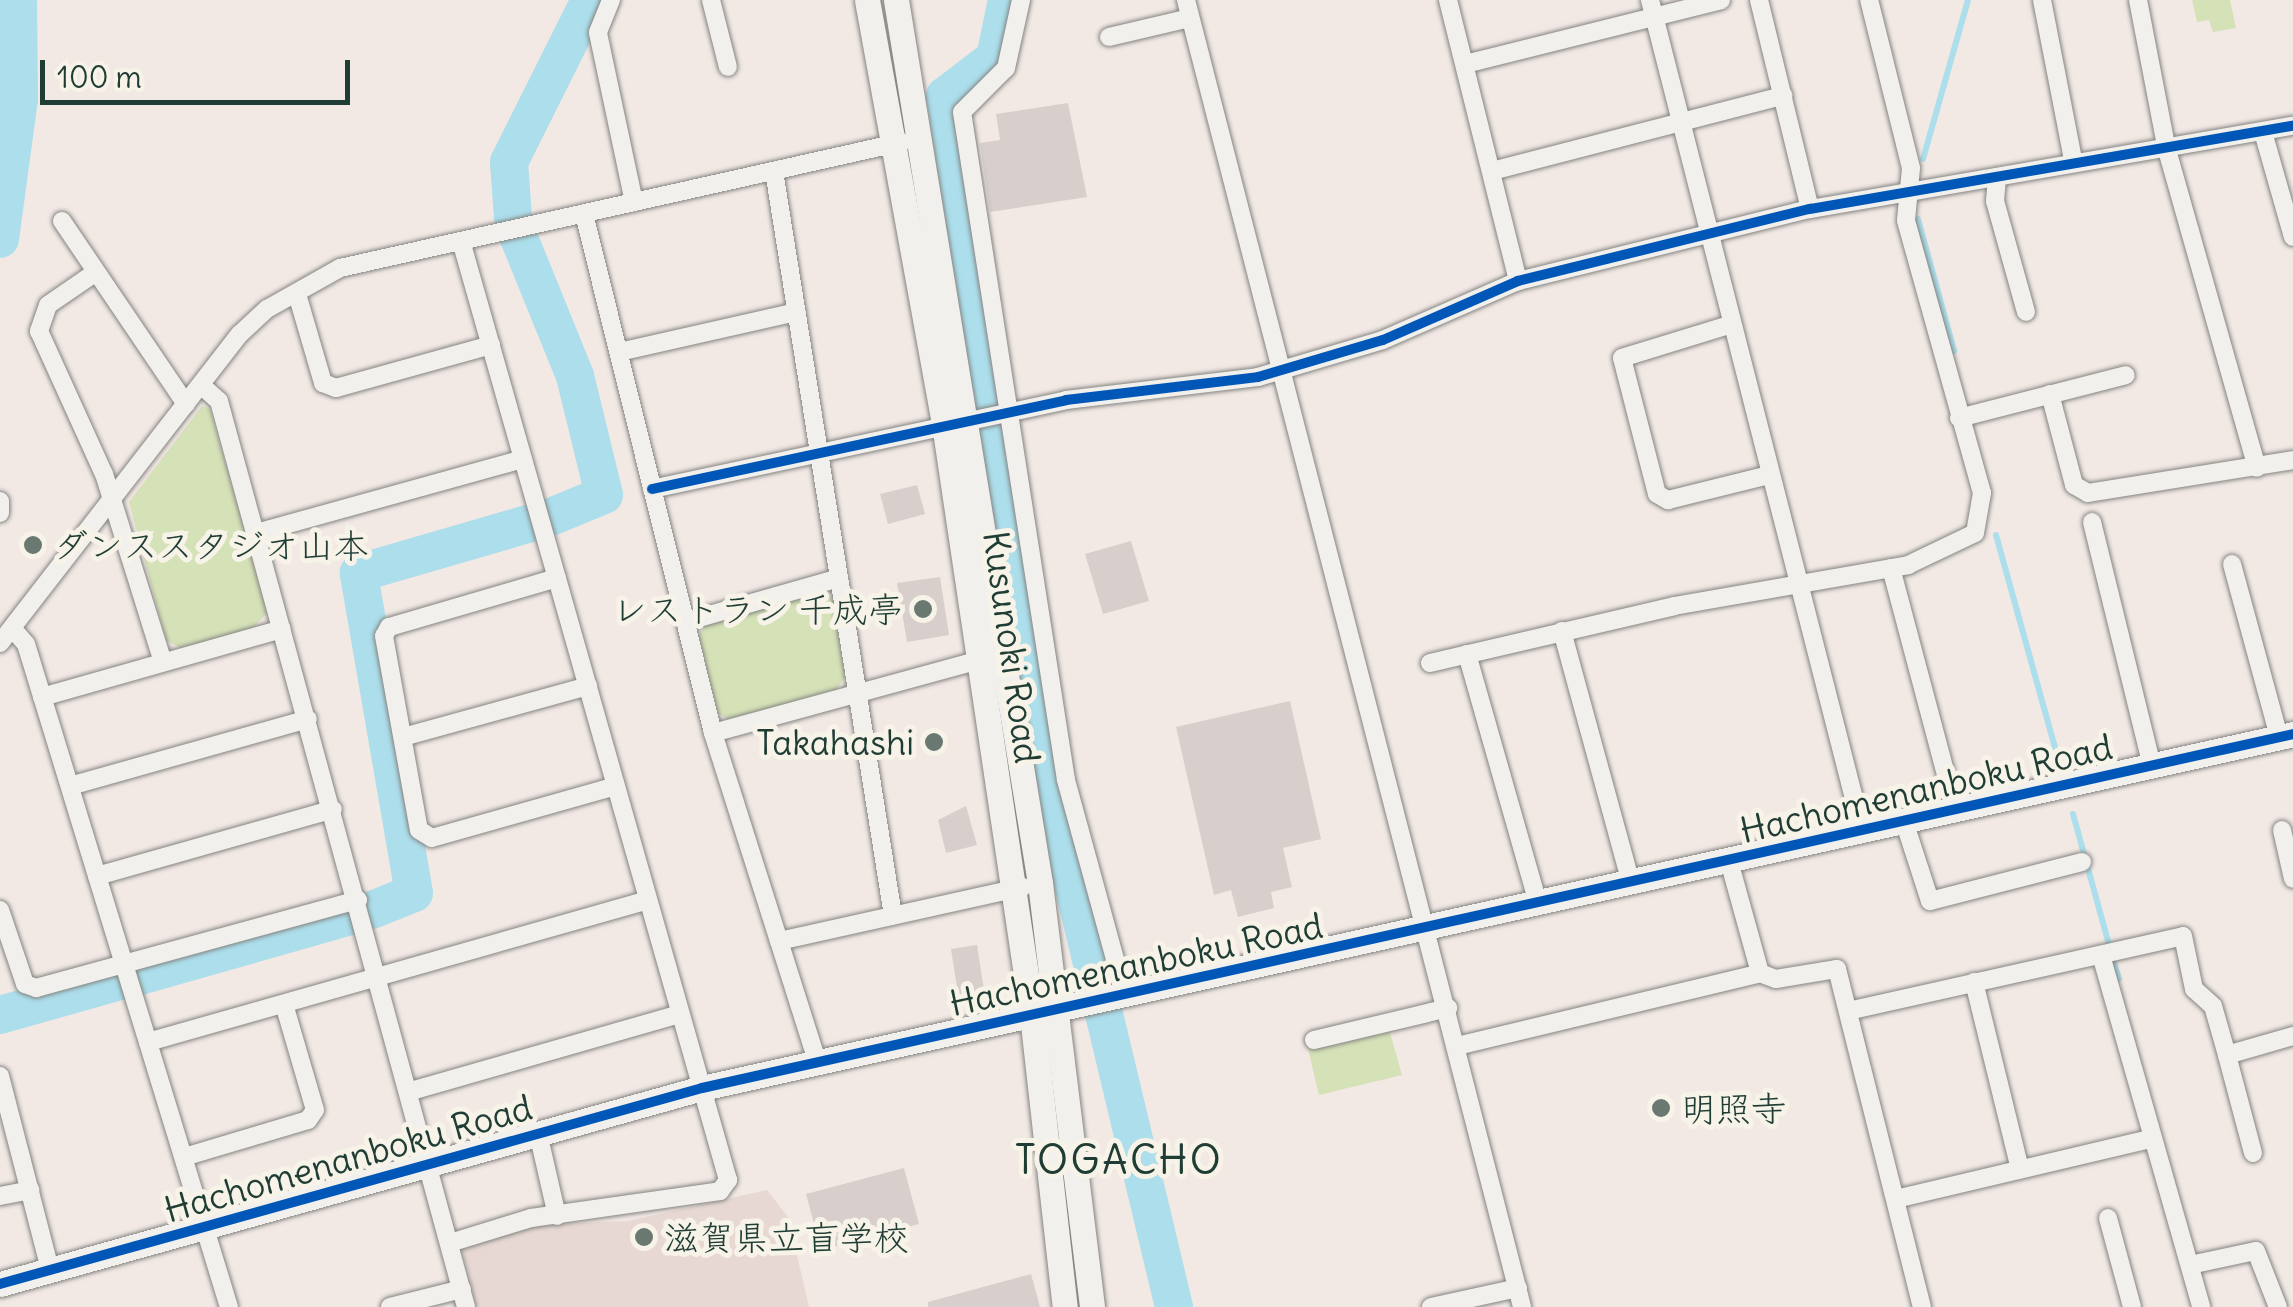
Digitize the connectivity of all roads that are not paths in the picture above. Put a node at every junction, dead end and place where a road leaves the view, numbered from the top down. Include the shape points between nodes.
1 (611, 0) edge
2 (711, 0) edge
3 (867, 0) edge
4 (896, 0) edge
5 (1020, 0) edge
6 (1448, 0) edge
7 (1721, 0) edge
8 (1759, 0) edge
9 (1869, 0) edge
10 (2042, 0) edge
11 (2138, 0) edge
12 (1652, 8) edge
13 (1188, 9) edge
14 (1109, 37) dead end
15 (1465, 64) junction
16 (728, 67) dead end
17 (1783, 96) junction
18 (1682, 122) junction
19 (2293, 126) edge
20 (2264, 132) junction
21 (922, 140) junction
22 (894, 142) junction
23 (2167, 150) junction
24 (2073, 159) junction
25 (1492, 171) junction
26 (774, 172) junction
27 (1997, 178) junction
28 (1908, 194) junction
29 (634, 202) junction
30 (1810, 210) junction
31 (584, 214) junction
32 (62, 221) dead end
33 (1706, 233) junction
34 (2293, 237) edge
35 (462, 241) junction
36 (96, 272) junction
37 (1518, 281) junction
38 (297, 294) junction
39 (796, 312) junction
40 (2026, 312) dead end
41 (1729, 325) junction
42 (491, 345) junction
43 (619, 352) junction
44 (1277, 372) junction
45 (2126, 374) dead end
46 (201, 385) junction
47 (2050, 394) junction
48 (186, 404) junction
49 (1959, 418) junction
50 (982, 419) junction
51 (819, 450) junction
52 (524, 458) junction
53 (2293, 460) edge
54 (2257, 467) junction
55 (1769, 475) junction
56 (652, 489) junction
57 (113, 498) junction
58 (0, 501) edge
59 (0, 513) edge
60 (2092, 522) dead end
61 (256, 533) junction
62 (2232, 564) dead end
63 (1891, 568) junction
64 (557, 578) junction
65 (839, 578) junction
66 (1798, 581) junction
67 (686, 622) junction
68 (282, 629) junction
69 (1562, 631) junction
70 (6, 636) edge
71 (1004, 653) junction
72 (1467, 654) junction
73 (978, 661) junction
74 (163, 662) junction
75 (1430, 663) dead end
76 (588, 686) junction
77 (858, 693) junction
78 (42, 697) junction
79 (308, 719) junction
80 (713, 733) junction
81 (403, 736) junction
82 (2286, 736) edge
83 (2152, 766) junction
84 (70, 786) junction
85 (616, 786) junction
86 (333, 809) junction
87 (1955, 810) junction
88 (1904, 821) junction
89 (1862, 830) junction
90 (2282, 830) dead end
91 (1728, 860) junction
92 (2082, 862) dead end
93 (97, 876) junction
94 (2293, 878) edge
95 (1040, 883) junction
96 (1631, 883) junction
97 (1012, 890) junction
98 (358, 900) junction
99 (648, 900) junction
100 (1538, 904) junction
101 (0, 910) edge
102 (892, 916) junction
103 (1427, 929) junction
104 (779, 941) junction
105 (2101, 955) junction
106 (124, 965) junction
107 (1760, 973) junction
108 (380, 976) junction
109 (1974, 982) junction
110 (1112, 998) junction
111 (284, 1004) junction
112 (1448, 1008) junction
113 (1848, 1011) junction
114 (1044, 1012) junction
115 (680, 1014) junction
116 (2293, 1036) edge
117 (1314, 1040) dead end
118 (148, 1042) junction
119 (1457, 1046) junction
120 (2228, 1055) junction
121 (817, 1061) junction
122 (0, 1076) edge
123 (702, 1088) junction
124 (410, 1091) junction
125 (538, 1133) junction
126 (2149, 1138) junction
127 (2253, 1154) dead end
128 (184, 1156) junction
129 (431, 1163) junction
130 (2020, 1169) junction
131 (30, 1190) junction
132 (0, 1196) edge
133 (1896, 1198) junction
134 (557, 1216) junction
135 (2108, 1218) dead end
136 (204, 1227) junction
137 (452, 1242) junction
138 (2190, 1265) junction
139 (50, 1270) junction
140 (0, 1284) edge
141 (464, 1298) edge
142 (1520, 1298) edge
143 (229, 1307) edge
144 (390, 1307) edge
145 (1065, 1307) edge
146 (1092, 1307) edge
147 (1432, 1307) edge
148 (1922, 1307) edge
149 (2132, 1307) edge
150 (2201, 1307) edge
151 (2278, 1307) edge

1 - 29 street via 598,33
2 - 16 street
3 - 22 main road, Kusunoki Road
4 - 21 main road, Kusunoki Road
5 - 50 street via 1006,68 961,113
6 - 15 street
7 - 12 street
8 - 17 street
9 - 28 street via 1912,168
10 - 24 street
11 - 23 street
12 - 15 street
12 - 18 street
13 - 14 street
13 - 44 street
15 - 25 street
17 - 18 street
17 - 30 street
18 - 25 street
18 - 33 street
19 - 20 street
20 - 23 street
20 - 34 street
21 - 22 street
21 - 50 main road, Kusunoki Road
22 - 26 street
22 - 50 main road, Kusunoki Road
23 - 24 street via 2095,164
23 - 54 street
24 - 27 street
25 - 37 street
26 - 29 street
26 - 39 street
27 - 28 street
27 - 40 street via 1995,201
28 - 30 street
28 - 49 street via 1906,220
29 - 31 street
30 - 33 street
31 - 35 street
31 - 43 street
32 - 36 street
33 - 37 street
33 - 41 street
35 - 38 street via 340,268
35 - 42 street
36 - 48 street
36 - 57 street via 48,304 39,330
37 - 44 street via 1382,340
38 - 42 street via 323,382 336,388
38 - 46 street via 240,334
39 - 43 street
39 - 51 street
41 - 55 street
41 - 55 street via 1622,358 1657,494 1668,500
42 - 52 street
43 - 56 street
44 - 50 street
44 - 103 street
45 - 47 street
46 - 48 street
46 - 61 street via 219,401
47 - 49 street
47 - 54 street via 2074,485 2088,493
48 - 57 street
49 - 63 street via 1982,492 1975,532
50 - 51 street
50 - 71 main road, Kusunoki Road
50 - 73 main road, Kusunoki Road
50 - 110 street
51 - 56 street
51 - 65 street
52 - 61 street
52 - 64 street
53 - 54 street
55 - 66 street
56 - 67 street
57 - 70 street
57 - 74 street
58 - 59 street
60 - 83 street
61 - 68 street
62 - 82 street
63 - 66 street
63 - 87 street
64 - 76 street
64 - 81 street via 389,627 384,636
65 - 67 street
65 - 77 street
66 - 69 street
66 - 89 street
67 - 80 street
68 - 74 street
68 - 79 street
69 - 72 street
69 - 96 street
70 - 78 street
71 - 73 street
71 - 95 main road, Kusunoki Road
72 - 75 street
72 - 100 street
73 - 77 street
73 - 97 main road, Kusunoki Road
74 - 78 street
76 - 81 street
76 - 85 street
77 - 80 street
77 - 102 street
78 - 84 street
79 - 84 street
79 - 86 street
80 - 104 street
81 - 85 street via 419,830 432,838
82 - 83 main road, Hachomenanboku Road
83 - 87 main road, Hachomenanboku Road
84 - 93 street
85 - 99 street
86 - 93 street
86 - 98 street
87 - 88 main road, Hachomenanboku Road
88 - 89 main road, Hachomenanboku Road
88 - 92 street via 1930,901
89 - 91 main road, Hachomenanboku Road
90 - 94 street
91 - 96 main road, Hachomenanboku Road
91 - 107 street
93 - 106 street
95 - 97 street
95 - 114 main road, Kusunoki Road
96 - 100 main road, Hachomenanboku Road
97 - 102 street
97 - 114 main road, Kusunoki Road
98 - 106 street
98 - 108 street
99 - 108 street
99 - 115 street
100 - 103 main road, Hachomenanboku Road
101 - 106 street via 25,984 36,988
102 - 104 street
103 - 110 main road, Hachomenanboku Road
103 - 112 street
104 - 121 street
105 - 109 street
105 - 120 street via 2183,936 2194,988 2214,1006
105 - 126 street
106 - 118 street
107 - 113 street via 1776,980 1830,965
107 - 119 street
108 - 111 street
108 - 124 street
109 - 113 street
109 - 130 street
110 - 114 main road, Hachomenanboku Road
111 - 118 street
111 - 128 street via 315,1110 308,1120
112 - 117 street
112 - 119 street
113 - 133 street
114 - 121 main road, Hachomenanboku Road
114 - 145 main road, Kusunoki Road
114 - 146 main road, Kusunoki Road
115 - 123 street
115 - 124 street
116 - 120 street
118 - 128 street
119 - 142 street
120 - 127 street
121 - 123 main road, Hachomenanboku Road
122 - 131 street
123 - 125 main road, Hachomenanboku Road
123 - 134 street via 728,1180 720,1191
124 - 129 street
125 - 129 main road, Hachomenanboku Road
125 - 134 street
126 - 130 street
126 - 138 street
128 - 136 street
129 - 136 main road, Hachomenanboku Road
129 - 137 street
130 - 133 street
131 - 132 street
131 - 139 street
133 - 148 street
134 - 137 street
135 - 149 street
136 - 139 main road, Hachomenanboku Road
136 - 143 street
137 - 141 street
138 - 150 street
138 - 151 street via 2256,1251
139 - 140 main road, Hachomenanboku Road
141 - 144 street
142 - 147 street

